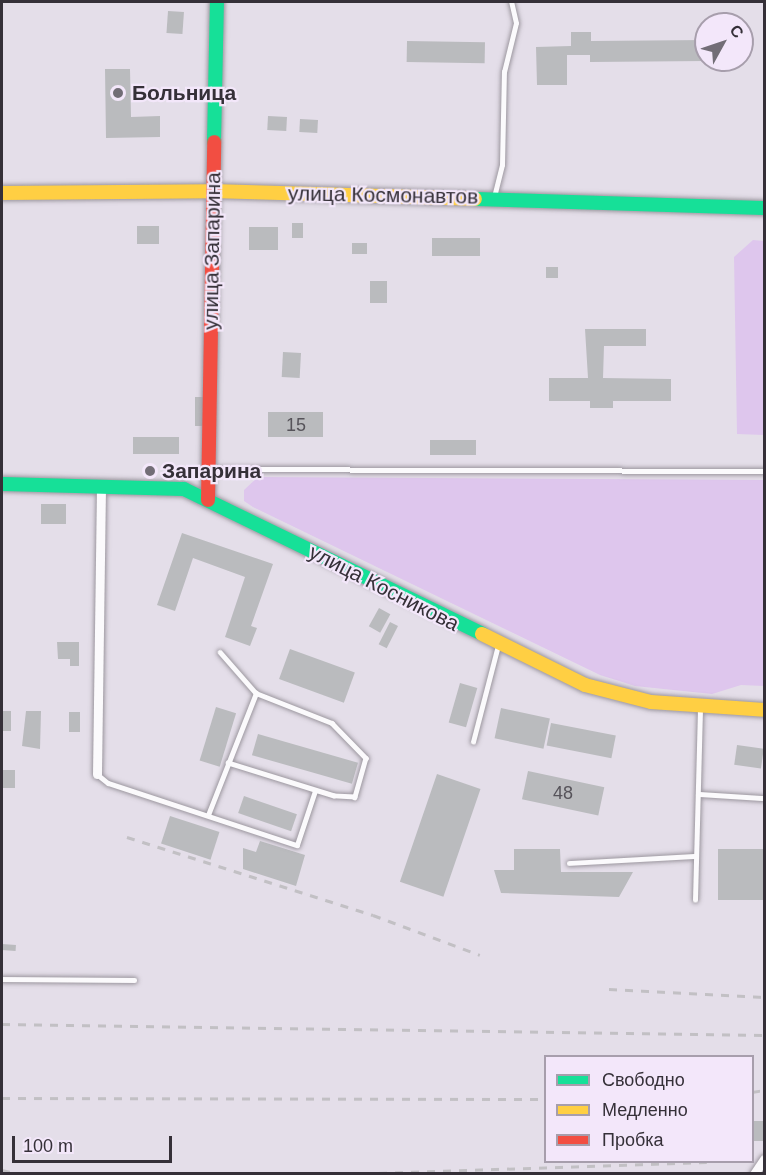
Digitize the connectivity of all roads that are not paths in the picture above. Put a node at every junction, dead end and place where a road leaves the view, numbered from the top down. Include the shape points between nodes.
1 (217, 2) edge
2 (512, 2) edge
3 (212, 191) junction
4 (2, 193) edge
5 (494, 197) junction
6 (765, 208) edge
7 (209, 469) junction
8 (765, 471) edge
9 (2, 484) edge
10 (101, 484) junction
11 (208, 500) junction
12 (498, 645) junction
13 (220, 652) dead end
14 (256, 693) junction
15 (700, 706) junction
16 (765, 710) edge
17 (473, 742) dead end
18 (228, 763) junction
19 (97, 774) joint
20 (315, 790) junction
21 (699, 794) junction
22 (763, 798) edge
23 (208, 815) junction
24 (696, 856) junction
25 (569, 863) dead end
26 (695, 900) dead end
27 (2, 979) edge
28 (135, 980) dead end
29 (765, 1160) edge
30 (754, 1173) edge

1 - 3 street, улица Запарина
2 - 5 lane via 516,22 504,72 502,165
3 - 4 street, улица Космонавтов
3 - 5 street, улица Космонавтов
3 - 7 street, улица Запарина
5 - 6 street, улица Космонавтов
7 - 8 lane
7 - 11 street, улица Запарина
9 - 10 street, улица Косникова
10 - 11 street, улица Косникова via 171,486
10 - 19 street
11 - 12 street, улица Косникова
12 - 15 street, улица Косникова via 565,677 617,695
12 - 17 lane
13 - 14 lane
14 - 18 lane
14 - 20 lane via 332,723 366,758 356,797
15 - 16 street, улица Косникова
15 - 21 lane
18 - 20 lane
18 - 23 lane
19 - 23 lane via 108,783
20 - 23 lane via 297,845
21 - 22 lane
21 - 24 lane
24 - 25 lane
24 - 26 lane
27 - 28 lane
29 - 30 street

